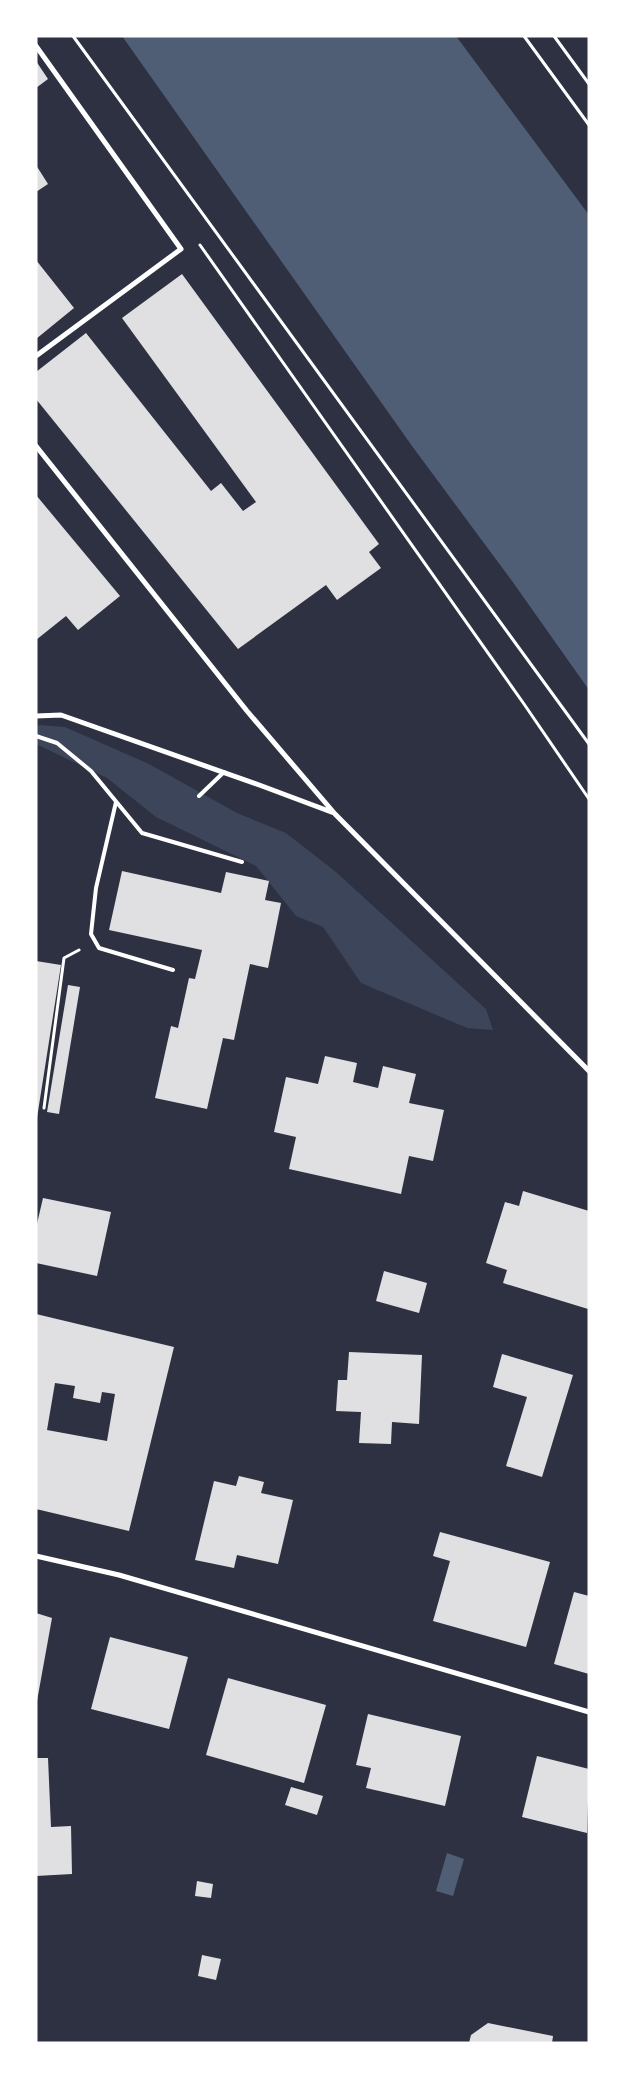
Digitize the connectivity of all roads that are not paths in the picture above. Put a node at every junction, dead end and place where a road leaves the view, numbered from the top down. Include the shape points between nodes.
1 (36, 46) edge
2 (36, 356) edge
3 (36, 446) edge
4 (36, 716) edge
5 (36, 736) edge
6 (224, 772) junction
7 (199, 796) dead end
8 (116, 802) junction
9 (335, 814) junction
10 (242, 862) dead end
11 (173, 970) dead end
12 (589, 1071) edge
13 (36, 1556) edge
14 (589, 1712) edge

1 - 2 street via 181,249
3 - 9 street via 247,711
4 - 6 street via 61,715
5 - 8 lane via 57,743 91,771
6 - 7 lane
6 - 9 street
8 - 10 lane via 142,833
8 - 11 lane via 96,888 91,934 99,948
9 - 12 street
13 - 14 street via 119,1575

